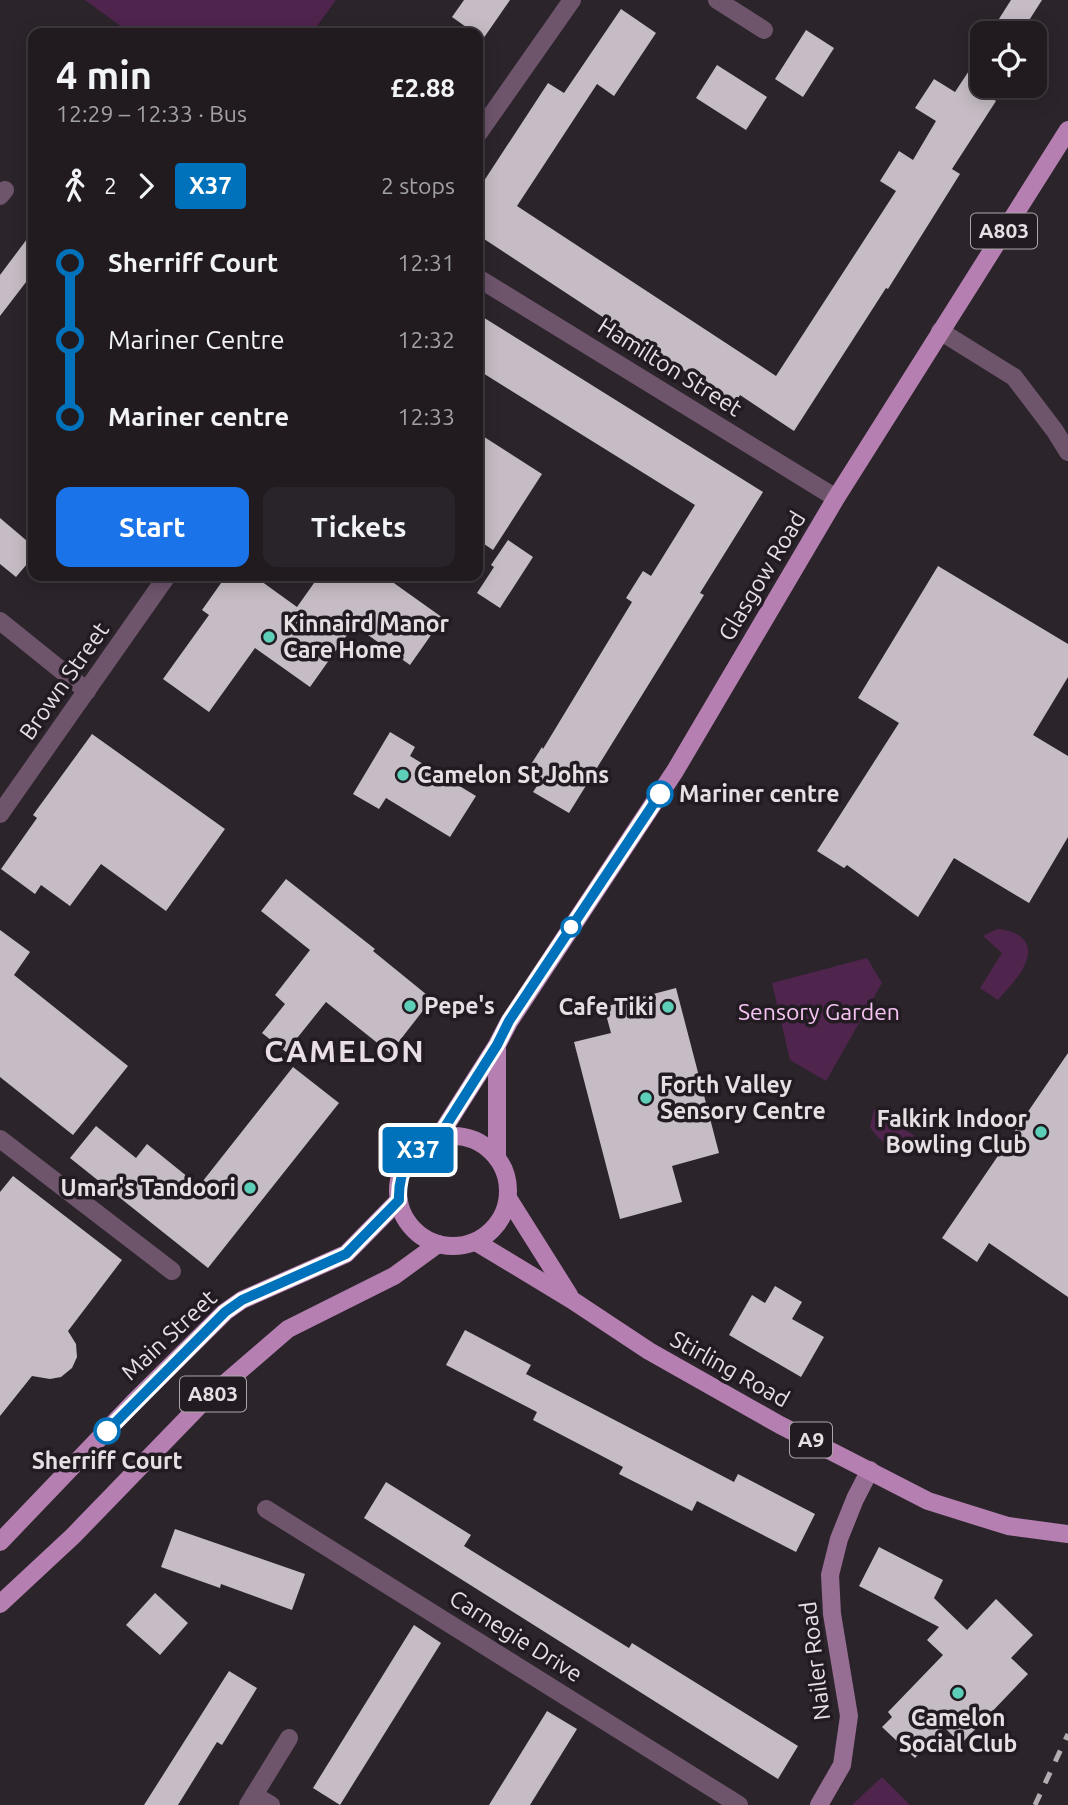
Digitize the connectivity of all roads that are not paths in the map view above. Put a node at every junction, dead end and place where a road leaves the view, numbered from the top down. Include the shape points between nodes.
1 (572, 0) edge
2 (717, 0) edge
3 (764, 30) dead end
4 (483, 127) edge
5 (1068, 130) edge
6 (483, 281) edge
7 (940, 331) junction
8 (1068, 452) edge
9 (836, 498) junction
10 (163, 581) edge
11 (0, 621) edge
12 (86, 691) junction
13 (0, 814) edge
14 (497, 1045) junction
15 (438, 1138) junction
16 (0, 1139) edge
17 (497, 1158) junction
18 (508, 1198) junction
19 (399, 1200) junction
20 (476, 1241) junction
21 (438, 1244) junction
22 (173, 1271) dead end
23 (572, 1300) junction
24 (870, 1470) junction
25 (266, 1509) dead end
26 (1068, 1534) edge
27 (0, 1542) edge
28 (0, 1604) edge
29 (289, 1738) dead end
30 (251, 1800) edge
31 (271, 1805) edge
32 (739, 1805) edge
33 (819, 1805) edge

1 - 4 street
2 - 3 street
5 - 7 main road, Glasgow Road / A803
6 - 9 street, Hamilton Street
7 - 8 street via 1014,377
7 - 9 main road, Glasgow Road / A803
9 - 14 main road, Glasgow Road / A803 via 675,771
10 - 12 street, Brown Street
11 - 12 street
12 - 13 street, Brown Street
14 - 15 main road, Glasgow Road / A803
14 - 17 main road, Glasgow Road / A803
15 - 17 main road via 470,1139
15 - 19 main road via 423,1145 407,1162 398,1184
16 - 22 street
17 - 18 main road via 506,1177
18 - 20 main road via 492,1231
18 - 23 main road, Stirling Road / A9
19 - 21 main road via 412,1228
19 - 27 main road, Main Street / A803 via 346,1254 225,1312
20 - 21 main road
20 - 23 main road, Stirling Road / A9
21 - 28 main road, A803 via 394,1276 288,1329 201,1404
23 - 24 main road, Stirling Road / A9 via 649,1351
24 - 26 main road, Stirling Road / A9 via 928,1501 1008,1526
24 - 33 street, Nailer Road via 839,1539 830,1575 849,1716 842,1765
25 - 32 street, Carnegie Drive
29 - 30 street
30 - 31 street

